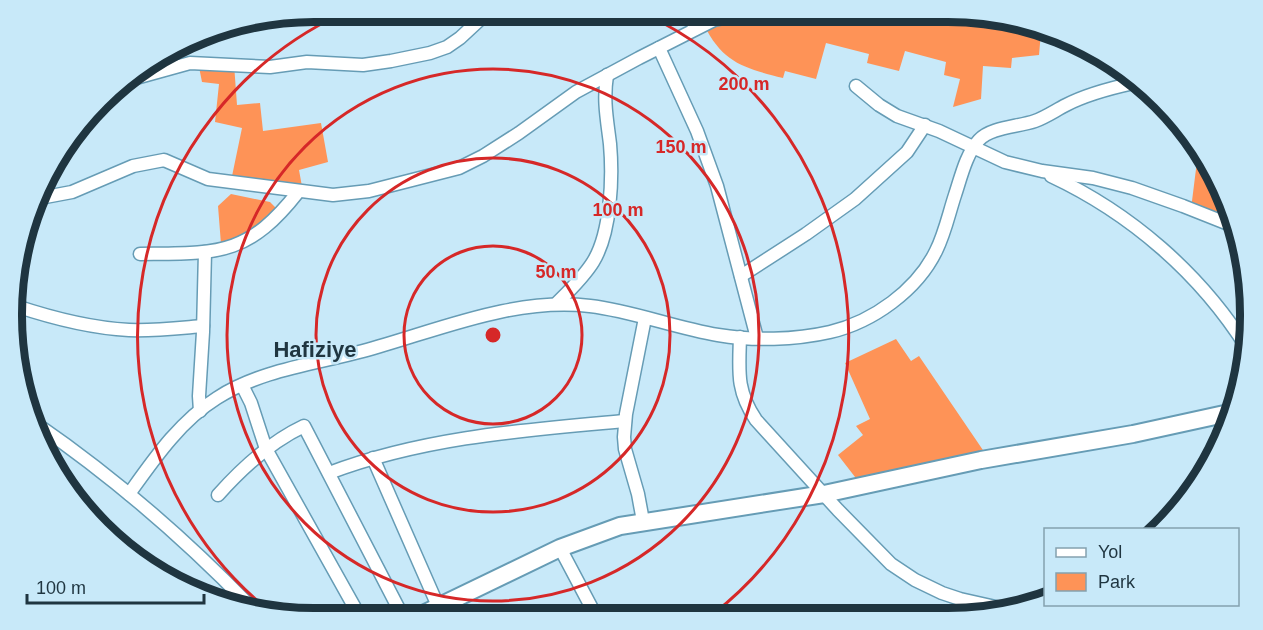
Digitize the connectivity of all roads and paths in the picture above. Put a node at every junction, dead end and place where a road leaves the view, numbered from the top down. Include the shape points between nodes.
1 (477, 22) edge
2 (693, 22) edge
3 (712, 22) edge
4 (695, 29) junction
5 (659, 48) junction
6 (149, 74) edge
7 (607, 75) junction
8 (1128, 85) edge
9 (856, 86) dead end
10 (925, 125) junction
11 (973, 148) junction
12 (1042, 171) junction
13 (298, 192) junction
14 (48, 196) edge
15 (1226, 223) edge
16 (205, 252) junction
17 (141, 254) dead end
18 (741, 276) junction
19 (556, 304) junction
20 (22, 308) edge
21 (645, 318) junction
22 (203, 327) junction
23 (741, 337) junction
24 (1240, 337) edge
25 (757, 338) junction
26 (242, 385) junction
27 (200, 411) junction
28 (1223, 414) edge
29 (625, 421) junction
30 (47, 432) edge
31 (266, 449) junction
32 (373, 458) junction
33 (329, 473) junction
34 (129, 494) junction
35 (824, 494) junction
36 (219, 495) dead end
37 (643, 521) junction
38 (560, 548) junction
39 (243, 599) edge
40 (986, 605) edge
41 (438, 606) junction
42 (355, 608) edge
43 (398, 608) edge
44 (434, 608) edge
45 (592, 608) edge

1 - 6 street via 447,47 392,61 363,65 307,62 270,67 190,63
2 - 4 street
3 - 4 street
4 - 5 street
5 - 7 street
5 - 18 street via 708,160
7 - 13 street via 459,168 360,193
7 - 19 street via 604,106 611,174 605,231 592,263
8 - 11 street via 1079,99 1035,121 990,133
9 - 10 street via 888,111
10 - 11 street
10 - 18 street via 908,152 855,199
11 - 12 street via 1005,162
11 - 25 street via 936,252 904,292 843,328 818,334
12 - 15 street via 1132,188
12 - 24 street via 1103,203 1191,275
13 - 14 street via 208,179 164,160 133,166 72,192
13 - 16 street via 261,232 244,242
16 - 17 street
16 - 22 street
18 - 25 street
19 - 21 street via 589,306
19 - 26 street via 466,320
20 - 22 street via 115,329
21 - 23 street
21 - 29 street
22 - 27 street
23 - 25 street
23 - 35 street via 739,374 744,399 756,420
26 - 27 street
26 - 31 street
27 - 34 street via 171,438
28 - 35 street
29 - 32 street via 480,436
29 - 37 street via 625,449
30 - 34 street
31 - 33 street via 304,426
31 - 36 street
31 - 42 street
32 - 33 street
32 - 41 street
33 - 43 street
34 - 39 street
35 - 37 street
35 - 40 street via 891,564 908,576 927,587
37 - 38 street via 602,531
38 - 41 street
38 - 45 street
41 - 44 street

